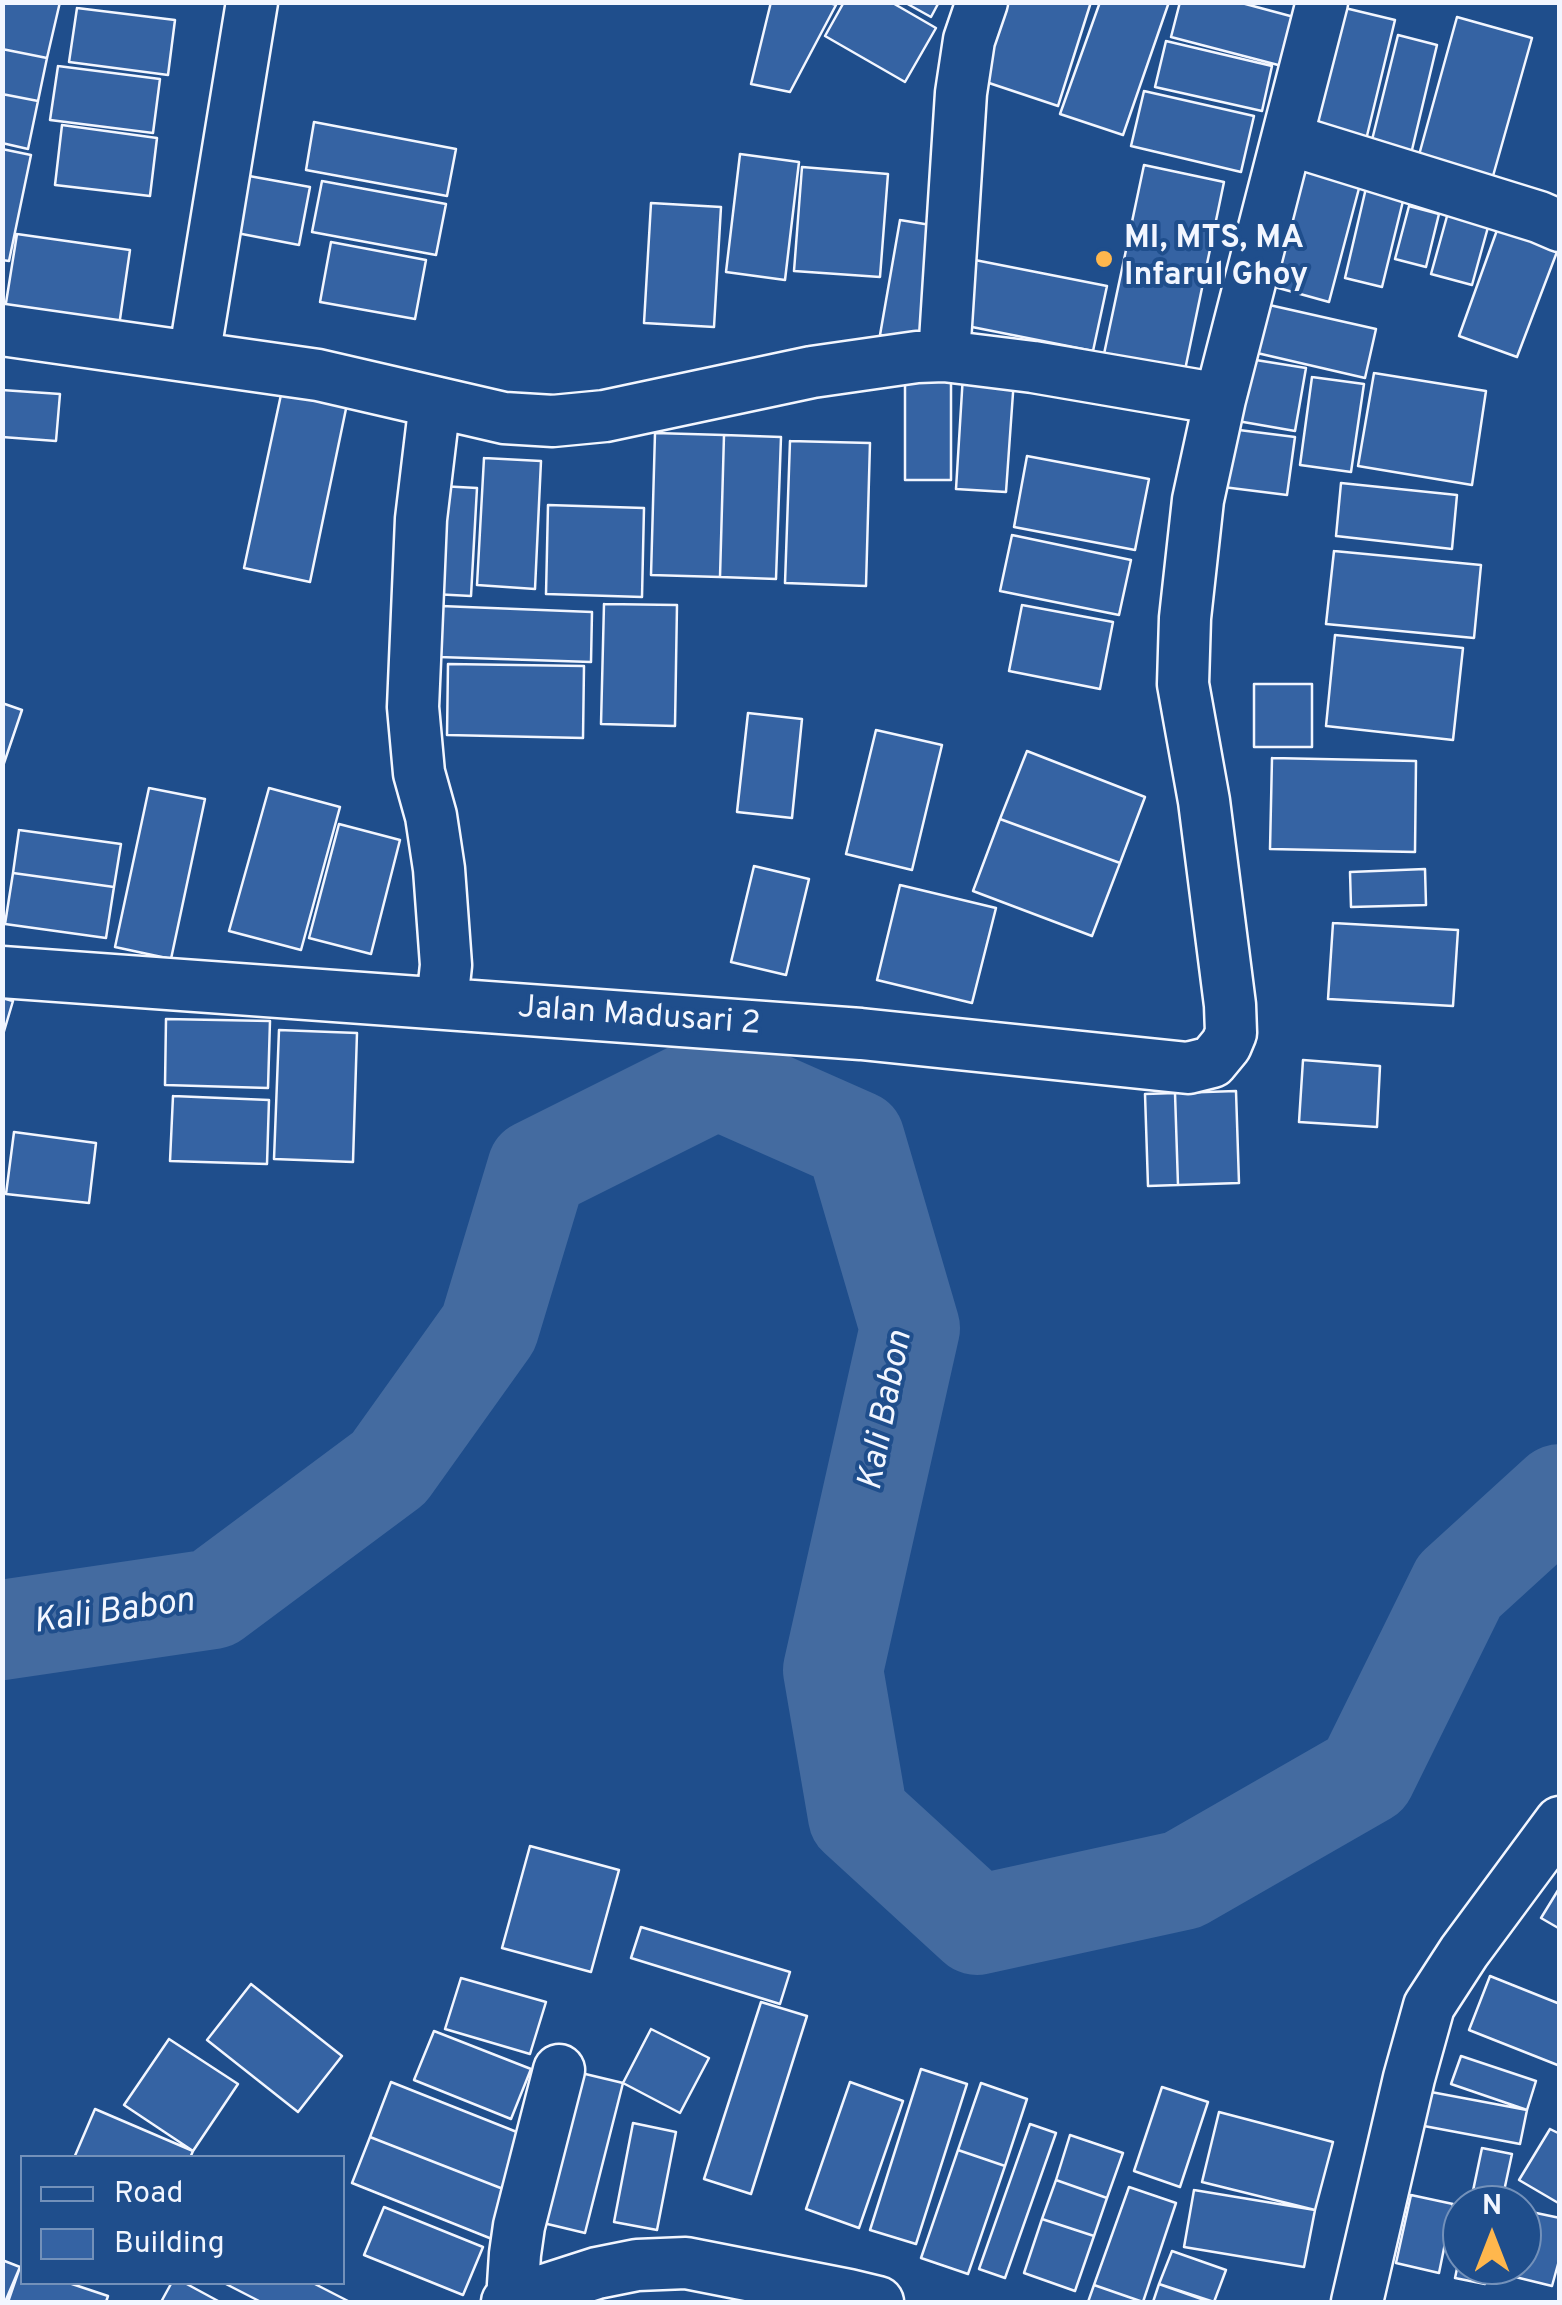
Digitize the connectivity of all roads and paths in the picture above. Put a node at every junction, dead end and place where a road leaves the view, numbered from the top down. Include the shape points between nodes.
1 (252, 2) edge
2 (982, 2) edge
3 (1322, 2) edge
4 (1287, 139) junction
5 (1560, 226) edge
6 (2, 330) edge
7 (194, 356) junction
8 (944, 356) junction
9 (1220, 399) junction
10 (435, 402) junction
11 (2, 972) edge
12 (442, 1004) junction
13 (1560, 1822) edge
14 (560, 2070) dead end
15 (510, 2301) edge
16 (878, 2302) edge
17 (1356, 2302) edge

1 - 7 street
2 - 8 street via 961,93
3 - 4 street
4 - 5 street
4 - 9 street
6 - 7 street
7 - 10 street
8 - 9 street
8 - 10 street via 812,372 605,416 504,418
9 - 12 street, Jalan Madusari 2 via 1198,500 1183,684 1230,1005 1231,1033 1212,1062 1188,1068 861,1034
10 - 12 street via 413,707 439,869
11 - 12 street, Jalan Madusari 2
13 - 17 street via 1429,2006
14 - 15 street via 519,2226
15 - 16 street via 637,2265 686,2264

